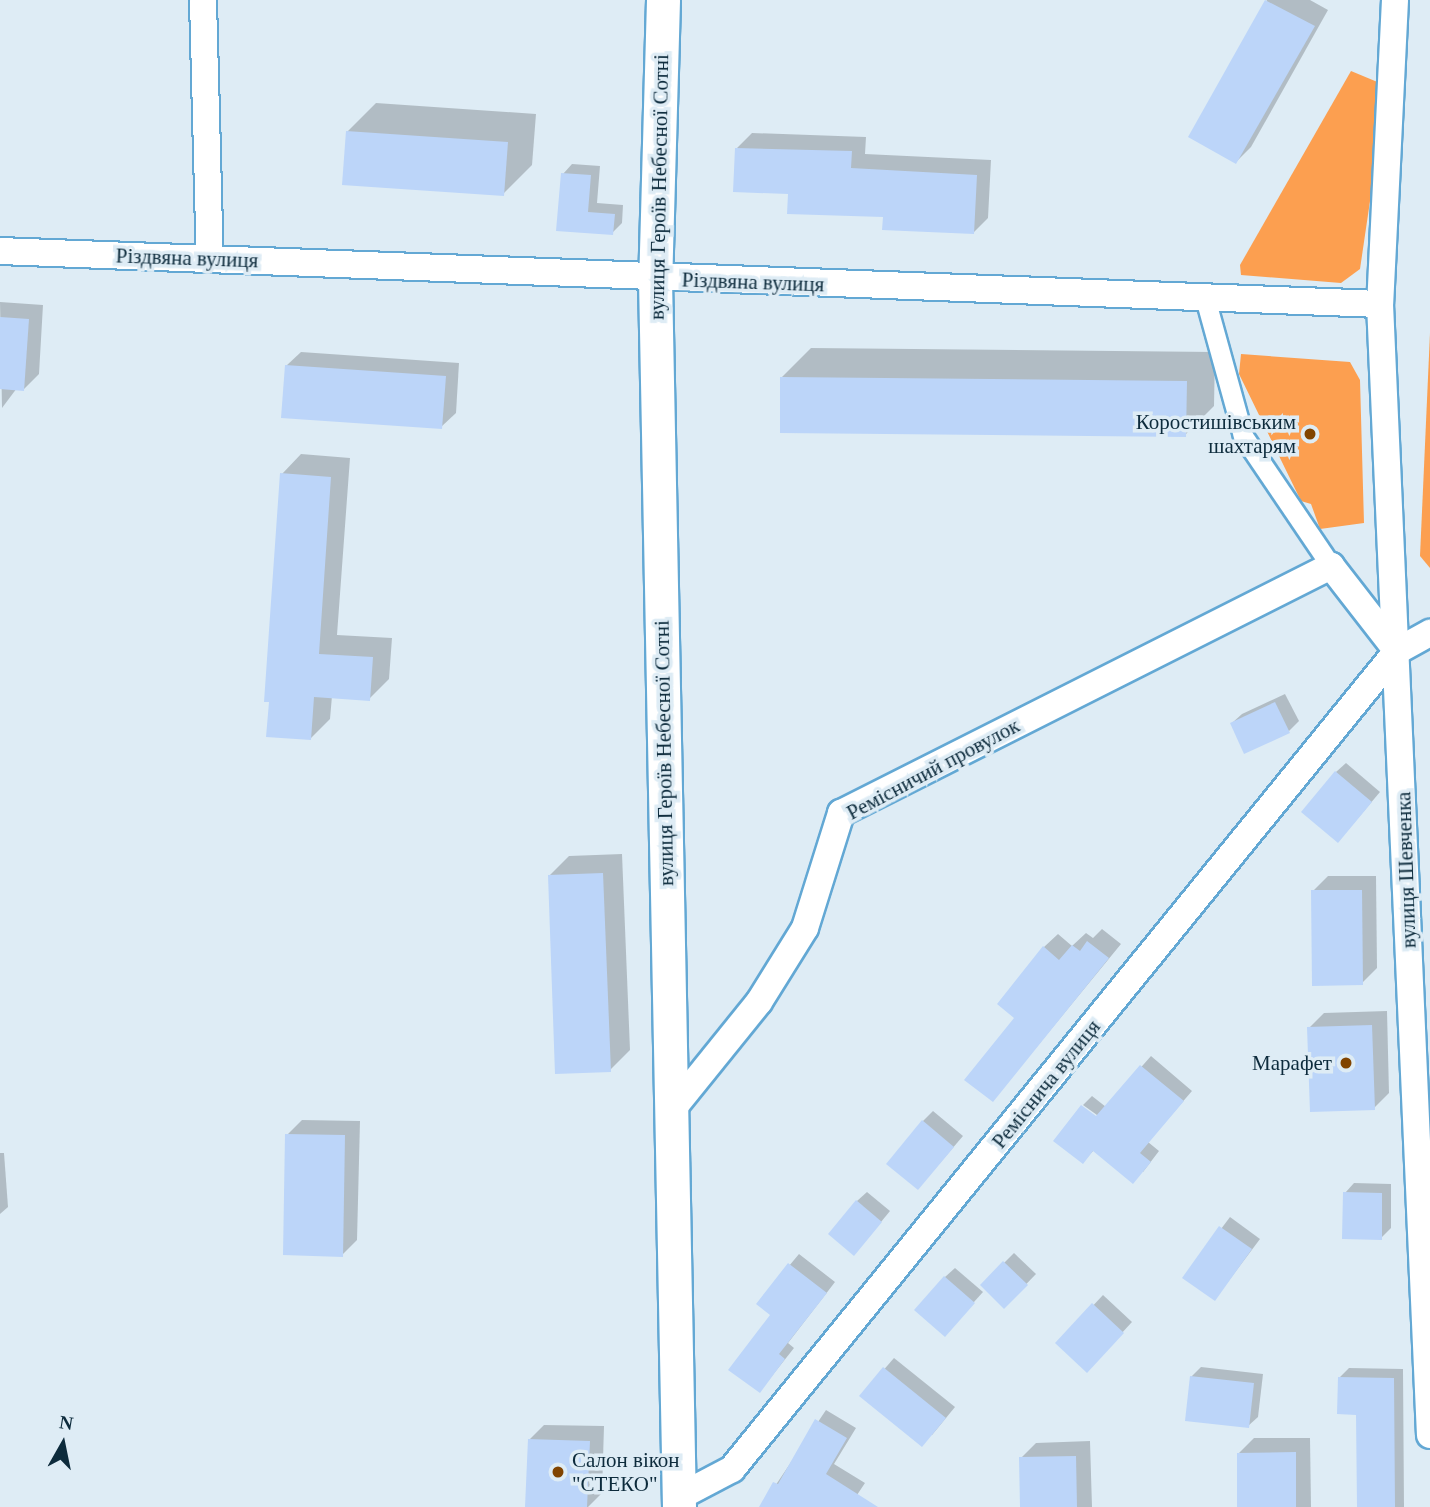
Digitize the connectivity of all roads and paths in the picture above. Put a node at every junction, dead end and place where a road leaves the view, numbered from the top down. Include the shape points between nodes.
1 (203, 0) edge
2 (663, 0) edge
3 (1395, 0) edge
4 (0, 251) edge
5 (210, 259) junction
6 (656, 279) junction
7 (1205, 298) junction
8 (1380, 304) junction
9 (1331, 566) junction
10 (1430, 633) edge
11 (1396, 651) junction
12 (671, 1111) junction
13 (1430, 1436) edge
14 (679, 1502) edge

1 - 5 street
2 - 6 street, вулиця Героїв Небесної Сотні
3 - 8 street, вулиця Шевченка
4 - 5 street, Різдвяна вулиця
5 - 6 street, Різдвяна вулиця
6 - 7 street, Різдвяна вулиця
6 - 12 street, вулиця Героїв Небесної Сотні
7 - 8 street, Різдвяна вулиця
7 - 9 street via 1243,436
8 - 11 street, вулиця Шевченка
9 - 11 street
9 - 12 street, Ремісничий провулок via 841,813 805,928 759,1002
10 - 11 street
11 - 13 street, вулиця Шевченка
11 - 14 street, Реміснича вулиця via 732,1469
12 - 14 street, вулиця Героїв Небесної Сотні

